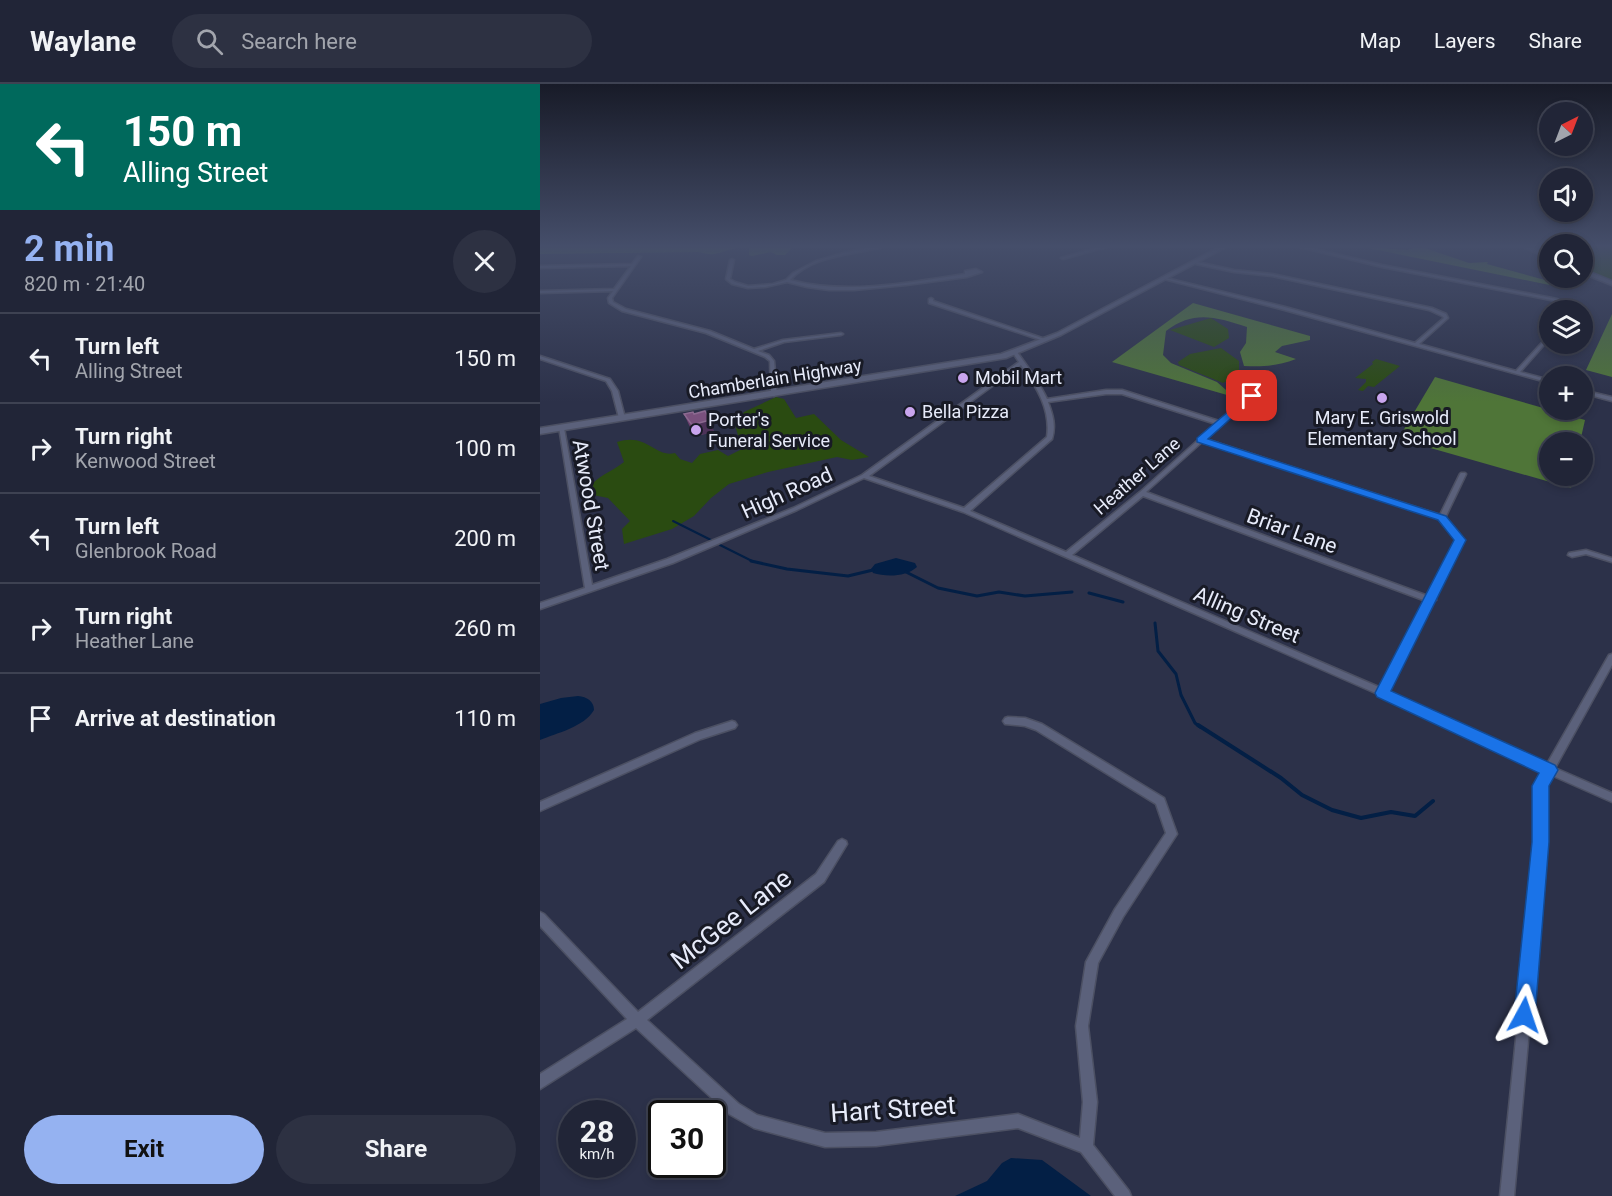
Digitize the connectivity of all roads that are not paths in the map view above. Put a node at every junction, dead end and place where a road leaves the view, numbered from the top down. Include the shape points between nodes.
1 (610, 298) edge
2 (1129, 298) edge
3 (1239, 298) edge
4 (1378, 298) edge
5 (931, 299) dead end
6 (841, 334) dead end
7 (1046, 340) junction
8 (1418, 344) junction
9 (1539, 348) edge
10 (755, 350) junction
11 (1015, 353) junction
12 (540, 357) edge
13 (1022, 362) junction
14 (1518, 373) junction
15 (1539, 379) edge
16 (1254, 393) dead end
17 (774, 394) junction
18 (1593, 394) edge
19 (1612, 399) edge
20 (1044, 401) junction
21 (622, 418) junction
22 (1219, 423) junction
23 (561, 428) junction
24 (540, 431) edge
25 (1201, 440) junction
26 (1463, 474) dead end
27 (864, 476) junction
28 (1142, 493) junction
29 (964, 511) junction
30 (1442, 518) junction
31 (1572, 555) dead end
32 (1066, 556) junction
33 (1612, 560) edge
34 (589, 589) junction
35 (1432, 600) junction
36 (540, 606) edge
37 (1612, 657) edge
38 (1383, 693) junction
39 (1008, 721) dead end
40 (732, 725) dead end
41 (1550, 770) junction
42 (1612, 798) edge
43 (540, 807) edge
44 (842, 844) dead end
45 (540, 918) edge
46 (638, 1020) junction
47 (540, 1082) edge
48 (1086, 1147) junction
49 (1124, 1196) edge
50 (1507, 1196) edge

1 - 10 street via 615,306
2 - 7 main road
3 - 8 street
4 - 8 street via 1444,315 1446,318
5 - 7 street
6 - 10 street via 783,341
7 - 11 main road
8 - 14 street
9 - 14 street
10 - 17 street via 772,361
11 - 13 street
11 - 17 main road, Chamberlain Highway
12 - 21 street via 608,380
13 - 20 street
13 - 27 street, High Road
14 - 15 street
16 - 22 street, Heather Lane
17 - 21 main road, Chamberlain Highway
18 - 19 street
20 - 22 street via 1122,392
20 - 29 street via 1054,426 1050,438
21 - 23 main road, Chamberlain Highway
22 - 25 street, Heather Lane
23 - 24 main road, Chamberlain Highway
23 - 34 street, Atwood Street
25 - 28 street, Heather Lane
25 - 30 street
26 - 30 street
27 - 29 street, Alling Street
27 - 34 street, High Road via 698,550
28 - 32 street, Heather Lane
28 - 35 street, Briar Lane
29 - 32 street, Alling Street
30 - 35 street via 1460,540
31 - 33 street via 1586,552
32 - 38 street, Alling Street
34 - 36 street, High Road
35 - 38 street
37 - 41 street
38 - 41 street, Alling Street
39 - 48 street via 1042,729 1160,801 1172,834 1119,913 1092,962 1082,1026 1090,1102
40 - 43 street via 698,736
41 - 42 street, Alling Street
41 - 50 street via 1540,786 1541,842
44 - 46 street, McGee Lane via 820,878
45 - 46 street, Hart Street
46 - 47 street, McGee Lane
46 - 48 street, Hart Street via 734,1109 773,1128 825,1140 876,1139 1018,1121
48 - 49 street

